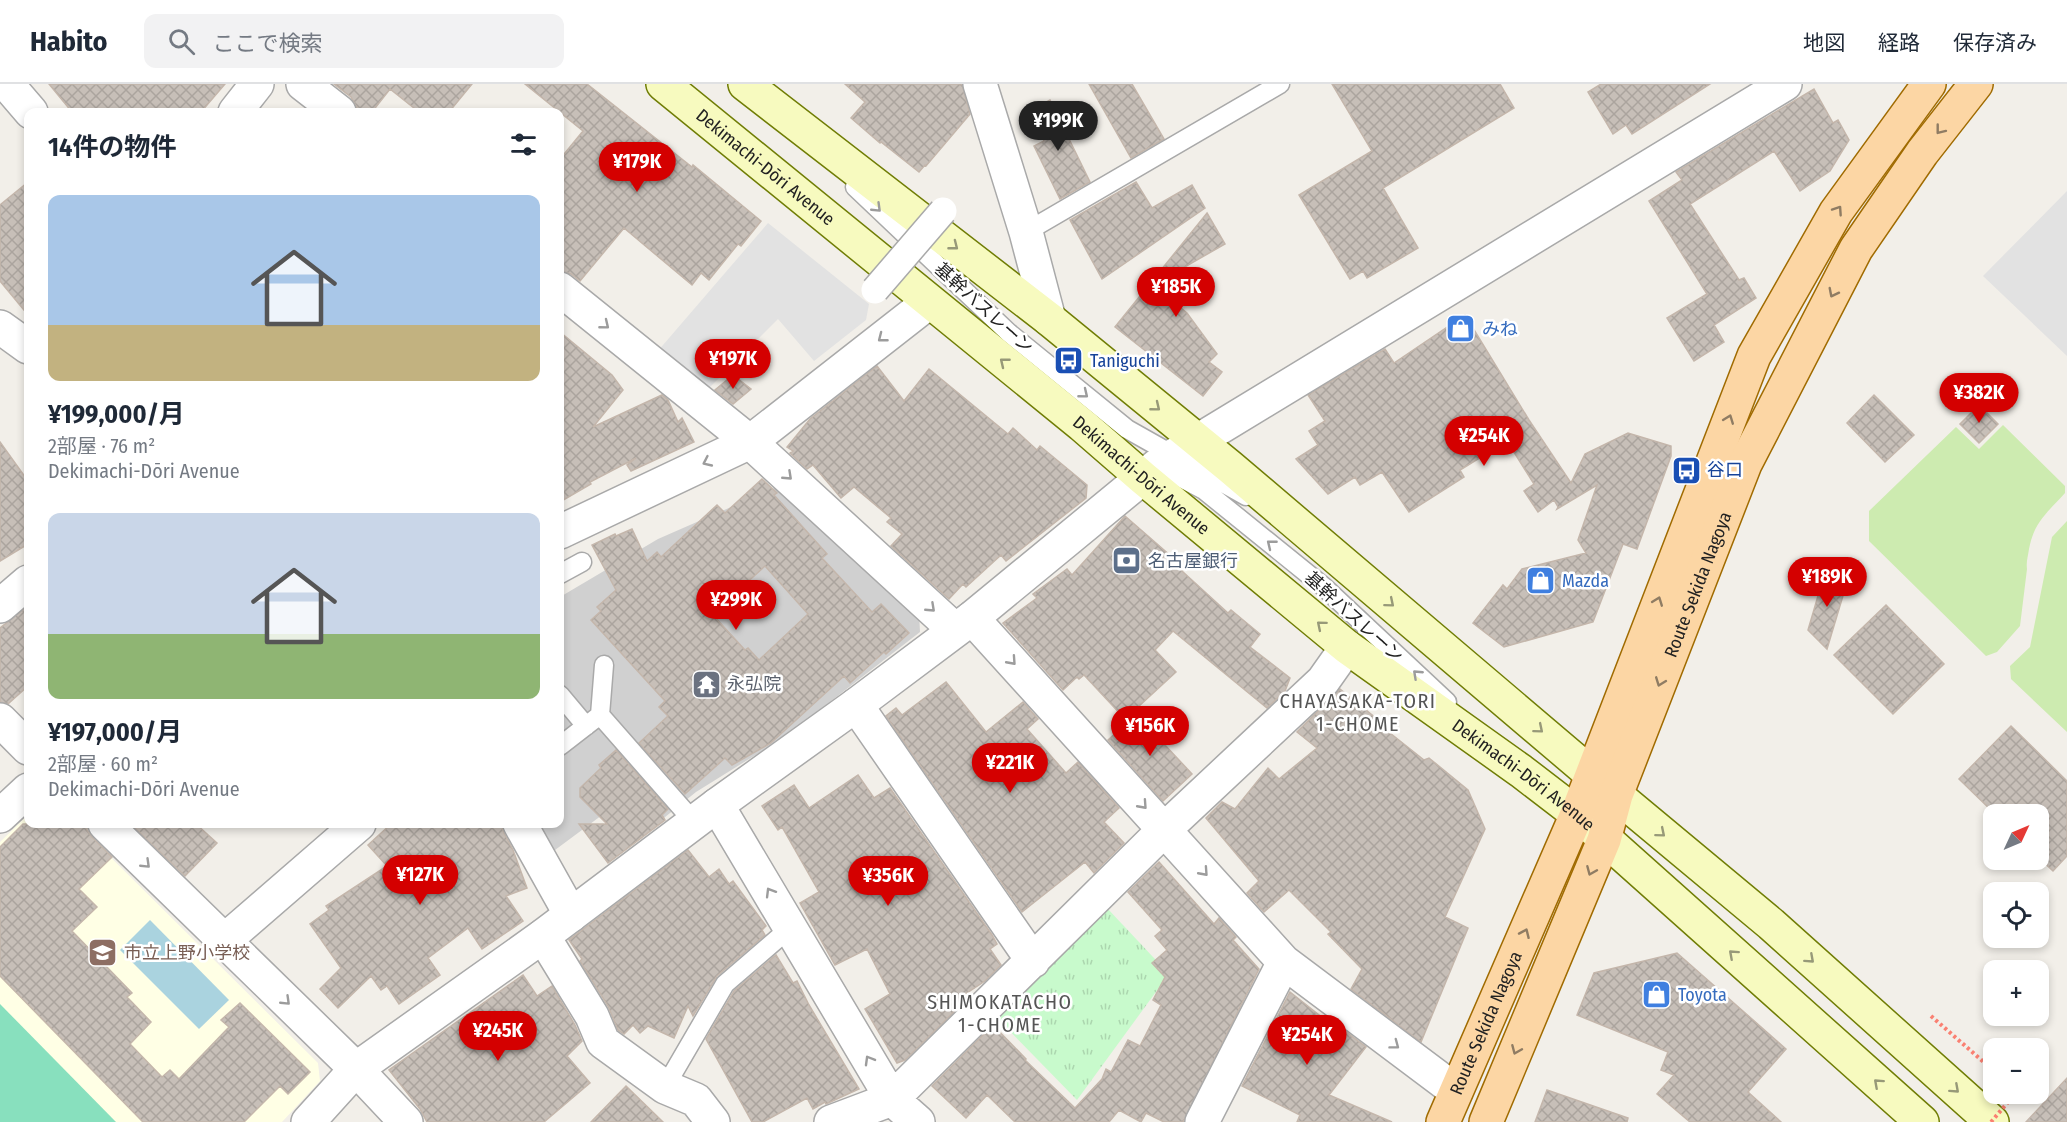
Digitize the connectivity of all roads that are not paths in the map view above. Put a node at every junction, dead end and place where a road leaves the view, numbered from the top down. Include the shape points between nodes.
1 (7, 84) edge
2 (257, 84) edge
3 (303, 84) edge
4 (663, 84) edge
5 (980, 84) edge
6 (1280, 84) edge
7 (1785, 84) edge
8 (1929, 84) edge
9 (1976, 84) edge
10 (751, 90) edge
11 (1744, 94) edge
12 (28, 108) edge
13 (238, 108) edge
14 (334, 108) edge
15 (943, 211) dead end
16 (1026, 232) junction
17 (875, 291) dead end
18 (564, 292) edge
19 (928, 302) junction
20 (1049, 319) junction
21 (0, 327) edge
22 (24, 344) edge
23 (750, 442) junction
24 (1168, 460) junction
25 (564, 530) edge
26 (582, 562) dead end
27 (564, 572) edge
28 (24, 585) edge
29 (0, 606) edge
30 (964, 624) junction
31 (1347, 647) junction
32 (604, 665) dead end
33 (564, 700) edge
34 (856, 705) junction
35 (600, 715) junction
36 (0, 720) edge
37 (586, 726) junction
38 (564, 743) edge
39 (24, 744) edge
40 (1521, 771) junction
41 (1591, 773) junction
42 (24, 794) edge
43 (1616, 795) junction
44 (705, 814) junction
45 (1577, 814) junction
46 (0, 816) edge
47 (109, 828) edge
48 (354, 828) edge
49 (522, 828) edge
50 (1165, 829) junction
51 (1604, 840) junction
52 (571, 915) junction
53 (791, 927) junction
54 (543, 936) junction
55 (224, 941) junction
56 (1033, 961) junction
57 (1284, 962) junction
58 (356, 1069) junction
59 (665, 1087) junction
60 (1456, 1091) junction
61 (892, 1099) junction
62 (1489, 1120) edge
63 (308, 1122) edge
64 (406, 1122) edge
65 (713, 1122) edge
66 (831, 1122) edge
67 (918, 1122) edge
68 (1202, 1122) edge
69 (1443, 1122) edge
70 (1922, 1122) edge
71 (1991, 1122) edge

1 - 12 street
2 - 13 street
3 - 14 street
4 - 19 main road, Dekimachi-Dōri Avenue
5 - 16 street
6 - 16 lane
7 - 11 street
41 -> 8 main road, Route Sekida Nagoya via 1754,356 1836,212
9 -> 43 main road, Route Sekida Nagoya via 1922,153 1856,249 1746,464
10 -> 20 main road, Dekimachi-Dōri Avenue
10 -> 24 lane, 基幹バスレーン via 1009,333
11 - 24 street
15 - 17 street, bridge
16 - 20 street
18 -> 23 street
19 -> 23 street
24 -> 19 main road, Dekimachi-Dōri Avenue via 1082,425
20 -> 24 main road, Dekimachi-Dōri Avenue
21 - 22 street
23 -> 25 street
23 -> 30 street
24 - 30 street
31 -> 24 main road, Dekimachi-Dōri Avenue
40 -> 24 lane, 基幹バスレーン via 1324,587
24 -> 41 main road, Dekimachi-Dōri Avenue via 1297,524
26 - 27 lane
28 - 29 street
30 - 34 street
30 -> 50 street
31 - 40 main road, Dekimachi-Dōri Avenue
31 - 50 street via 1323,681
32 - 35 lane
33 - 37 lane
34 - 44 street
34 - 56 street
35 - 37 lane
35 - 44 lane
36 - 39 street
37 - 38 lane
40 - 45 main road, Dekimachi-Dōri Avenue
41 - 43 main road, Dekimachi-Dōri Avenue
41 - 45 main road, Route Sekida Nagoya
42 - 46 street
43 - 51 main road, Route Sekida Nagoya
43 -> 71 main road, Dekimachi-Dōri Avenue via 1771,924
44 - 52 street
53 -> 44 street
45 - 51 main road, Dekimachi-Dōri Avenue
60 -> 45 main road, Route Sekida Nagoya
47 -> 55 street
48 - 55 street
49 - 52 street
50 - 56 street
50 -> 57 street
51 -> 62 main road, Route Sekida Nagoya
70 -> 51 main road, Dekimachi-Dōri Avenue
52 - 54 street
53 - 59 lane via 725,984
61 -> 53 street
54 - 58 street
54 - 59 street via 592,1016 603,1042
55 -> 58 street
56 - 61 street
57 -> 60 street
57 - 68 street
58 - 63 street
58 - 64 street
59 - 65 street via 696,1100
60 - 69 main road, Route Sekida Nagoya
61 - 66 street
61 - 67 street

